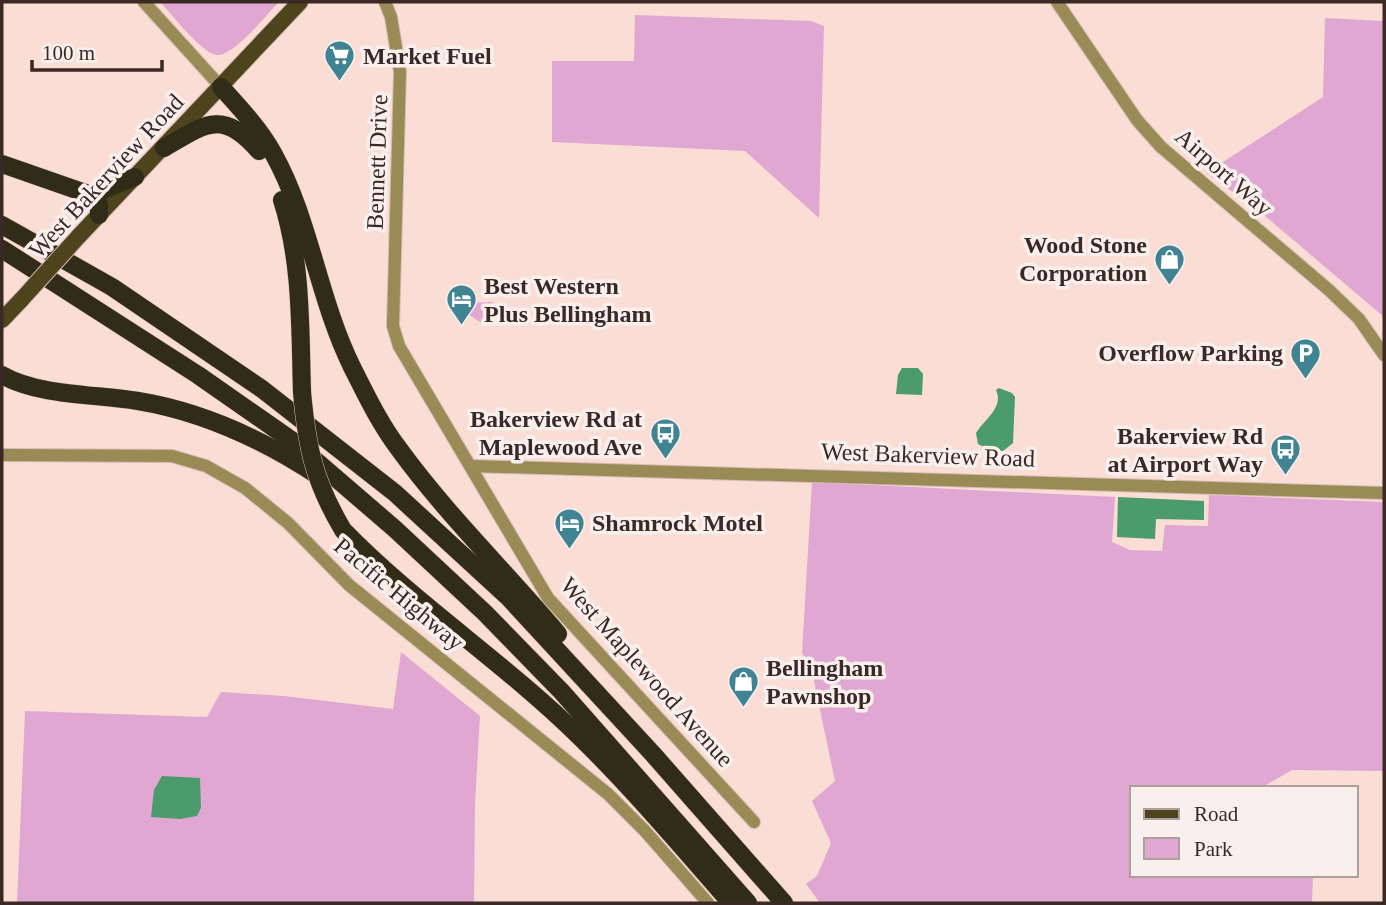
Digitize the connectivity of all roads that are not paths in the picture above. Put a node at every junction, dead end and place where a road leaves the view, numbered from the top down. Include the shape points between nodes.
1 (144, 2) edge
2 (385, 2) edge
3 (1057, 2) edge
4 (299, 3) edge
5 (221, 87) junction
6 (164, 148) junction
7 (259, 151) junction
8 (2, 164) edge
9 (135, 177) junction
10 (90, 195) junction
11 (99, 215) junction
12 (2, 225) edge
13 (2, 249) edge
14 (2, 320) edge
15 (393, 326) joint
16 (1384, 355) edge
17 (2, 375) edge
18 (2, 455) edge
19 (471, 466) junction
20 (1384, 493) edge
21 (395, 529) junction
22 (652, 753) junction
23 (754, 822) dead end
24 (708, 903) edge
25 (732, 903) edge
26 (748, 903) edge
27 (784, 903) edge

1 - 5 street
2 - 15 street, Bennett Drive via 400,76
3 - 16 street, Airport Way via 1137,120 1161,147 1359,318
4 - 5 main road, West Bakerview Road
5 - 6 main road, West Bakerview Road
5 - 7 highway
5 - 22 highway via 274,153 335,329 384,426 430,488 569,647
6 - 7 highway via 207,125 220,124 234,126
6 - 9 main road, West Bakerview Road
7 - 25 highway, bridge via 277,185 293,247 306,439 317,479 343,530 379,567 580,737
8 - 10 highway
9 - 10 highway
9 - 11 main road, West Bakerview Road
10 - 11 highway via 99,205
11 - 14 main road, West Bakerview Road, bridge
12 - 22 highway via 112,287 250,381 395,493 509,598
13 - 21 highway via 294,442
15 - 19 street, West Maplewood Avenue via 405,358
17 - 21 highway via 36,387 179,409 213,421 284,453
18 - 24 street, Pacific Highway via 172,456 206,466 246,488 349,585 608,794
19 - 20 street, West Bakerview Road
19 - 23 street, West Maplewood Avenue via 548,598
21 - 26 highway via 562,692
22 - 27 highway

